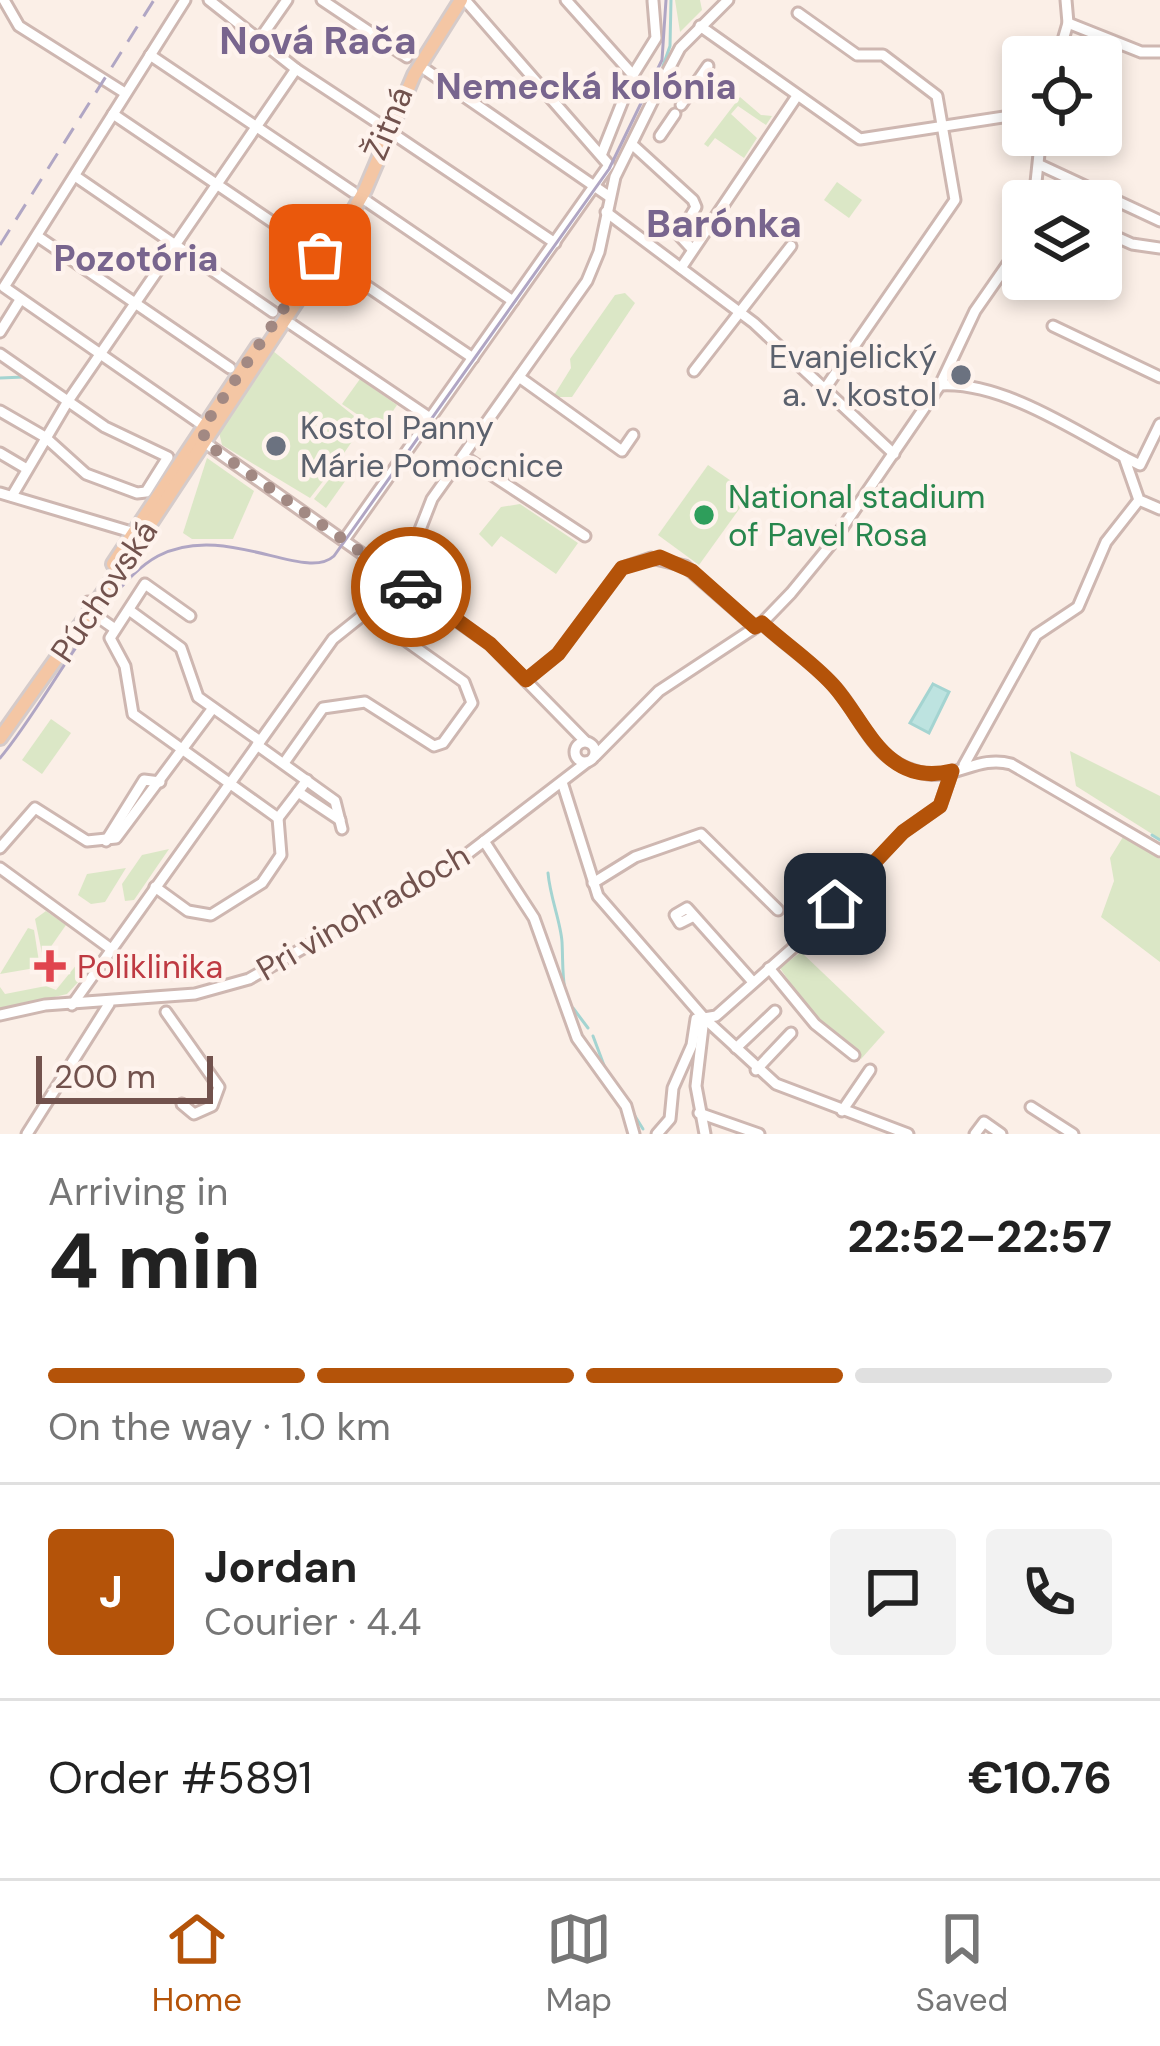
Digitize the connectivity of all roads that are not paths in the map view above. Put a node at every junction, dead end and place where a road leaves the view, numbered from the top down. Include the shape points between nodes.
1 (4, 0) edge
2 (185, 0) edge
3 (209, 0) edge
4 (287, 0) edge
5 (322, 0) edge
6 (460, 0) edge
7 (566, 0) edge
8 (728, 0) edge
9 (1066, 0) edge
10 (653, 1) edge
11 (797, 13) dead end
12 (1068, 23) junction
13 (700, 26) junction
14 (1064, 36) edge
15 (259, 40) junction
16 (722, 43) junction
17 (1160, 52) edge
18 (150, 55) junction
19 (407, 57) dead end
20 (758, 68) junction
21 (296, 69) junction
22 (425, 70) dead end
23 (633, 74) junction
24 (749, 80) dead end
25 (125, 93) junction
26 (797, 96) junction
27 (113, 114) junction
28 (1002, 117) edge
29 (256, 127) junction
30 (943, 127) junction
31 (387, 129) junction
32 (637, 134) junction
33 (635, 147) junction
34 (602, 152) junction
35 (1040, 156) edge
36 (644, 159) junction
37 (628, 164) junction
38 (1040, 165) junction
39 (75, 176) junction
40 (1038, 180) edge
41 (217, 186) junction
42 (596, 186) junction
43 (353, 192) dead end
44 (612, 192) junction
45 (364, 200) dead end
46 (607, 212) junction
47 (1160, 221) edge
48 (626, 227) junction
49 (37, 236) junction
50 (602, 236) junction
51 (1122, 239) edge
52 (554, 243) junction
53 (175, 245) junction
54 (791, 246) dead end
55 (1160, 248) edge
56 (692, 249) junction
57 (322, 257) junction
58 (681, 268) junction
59 (1002, 272) edge
60 (20, 300) junction
61 (513, 301) junction
62 (135, 304) junction
63 (273, 312) dead end
64 (742, 313) junction
65 (290, 324) dead end
66 (1053, 326) dead end
67 (0, 332) edge
68 (0, 354) edge
69 (101, 355) junction
70 (473, 358) junction
71 (230, 368) dead end
72 (694, 371) dead end
73 (519, 377) junction
74 (1160, 377) edge
75 (940, 386) junction
76 (824, 390) junction
77 (68, 401) junction
78 (0, 411) edge
79 (430, 418) junction
80 (1160, 424) edge
81 (204, 426) junction
82 (633, 435) dead end
83 (45, 437) junction
84 (198, 444) junction
85 (0, 453) edge
86 (895, 454) junction
87 (463, 456) junction
88 (1124, 457) junction
89 (27, 469) junction
90 (0, 493) edge
91 (12, 496) junction
92 (1139, 500) junction
93 (1160, 509) edge
94 (139, 534) junction
95 (585, 536) dead end
96 (344, 540) junction
97 (378, 564) junction
98 (394, 576) junction
99 (411, 588) junction
100 (382, 594) junction
101 (129, 610) junction
102 (91, 611) junction
103 (367, 613) junction
104 (190, 616) dead end
105 (758, 625) junction
106 (112, 633) junction
107 (526, 680) junction
108 (213, 708) junction
109 (566, 725) junction
110 (0, 728) edge
111 (0, 738) edge
112 (259, 743) junction
113 (183, 751) junction
114 (590, 751) junction
115 (575, 752) junction
116 (284, 764) junction
117 (956, 770) junction
118 (307, 780) junction
119 (563, 781) junction
120 (229, 783) junction
121 (298, 792) junction
122 (278, 818) junction
123 (484, 841) junction
124 (0, 848) edge
125 (1160, 851) edge
126 (0, 868) edge
127 (593, 883) junction
128 (155, 887) junction
129 (778, 910) dead end
130 (694, 916) dead end
131 (111, 949) junction
132 (770, 968) junction
133 (754, 982) junction
134 (173, 997) junction
135 (152, 1000) junction
136 (72, 1004) junction
137 (109, 1004) junction
138 (775, 1011) dead end
139 (166, 1012) junction
140 (0, 1015) edge
141 (704, 1018) junction
142 (791, 1033) dead end
143 (736, 1048) junction
144 (854, 1055) dead end
145 (756, 1070) junction
146 (870, 1070) dead end
147 (182, 1104) dead end
148 (1031, 1107) dead end
149 (842, 1111) junction
150 (699, 1113) junction
151 (27, 1134) edge
152 (634, 1134) edge
153 (657, 1134) edge
154 (704, 1134) edge
155 (759, 1134) edge
156 (908, 1134) edge
157 (975, 1134) edge
158 (1001, 1134) edge
159 (1073, 1134) edge

1 - 25 street via 10,14
2 - 18 street
3 - 15 street
4 - 15 street
5 - 19 street
6 - 31 main road, Žitná
6 - 34 street
7 - 23 street
8 - 13 street
9 - 12 street
10 - 23 street via 657,34
11 - 30 street via 856,55 880,53 937,96
12 - 14 street
12 - 17 street
13 - 16 street
13 - 32 street via 675,55
15 - 21 street
16 - 20 street
16 - 36 street
18 - 25 street
18 - 29 street
20 - 24 street
20 - 26 street
21 - 29 street
21 - 31 street
22 - 42 street
23 - 34 street
25 - 27 street
26 - 30 street via 860,139
26 - 56 street
27 - 39 street
27 - 41 street
28 - 30 street
29 - 41 street
29 - 43 street
30 - 76 street via 954,207
31 - 52 street
31 - 57 main road, Žitná
32 - 33 street
32 - 44 street
33 - 36 street
33 - 37 street
34 - 42 street via 609,165
35 - 38 street
36 - 37 street
36 - 56 street via 698,208 679,235
37 - 44 street
38 - 40 street
38 - 47 street
39 - 49 street
39 - 53 street
41 - 53 street
41 - 57 street
42 - 44 street
42 - 52 street
44 - 46 street
45 - 61 street
46 - 48 street
46 - 50 street
48 - 50 street
48 - 58 street
49 - 60 street via 4,287
49 - 62 street
50 - 73 street via 587,281
51 - 55 street
52 - 61 street
53 - 62 street
53 - 63 street
54 - 64 street
56 - 58 street
57 - 70 street
57 - 81 main road, Žitná
57 - 84 main road, Žitná
58 - 64 street
59 - 75 street, Pri vinohradoch
60 - 67 street
60 - 69 street
61 - 70 street
62 - 69 street
62 - 71 street
64 - 72 street
64 - 76 street
65 - 79 street
66 - 74 street
68 - 77 street
69 - 77 street
69 - 81 street
70 - 79 street
73 - 82 street via 622,451
73 - 87 street
75 - 86 street, Pri vinohradoch
75 - 88 street via 979,390
76 - 86 street
77 - 83 street
77 - 83 street via 168,458 158,474 137,493 86,474
78 - 83 street
79 - 96 street
80 - 88 street via 1140,465
81 - 84 main road
83 - 89 street
84 - 94 main road, Púchovská
84 - 96 street
85 - 89 street
86 - 105 street, Pri vinohradoch via 832,543
87 - 95 street
87 - 98 street
88 - 92 street
89 - 91 street
90 - 91 street
91 - 94 street
92 - 93 street
92 - 117 street via 1106,542 1082,602 1036,635
94 - 102 main road, Púchovská
96 - 97 street
97 - 98 street
97 - 100 street
98 - 99 street
98 - 100 street
99 - 100 street
99 - 107 street
100 - 103 street
101 - 104 street via 145,584
101 - 106 street
101 - 108 street via 181,648 191,686
102 - 106 street
102 - 110 main road, Púchovská
102 - 111 main road, Púchovská
103 - 112 street via 332,639
103 - 116 street via 464,682 472,697 434,746 370,704 323,708
105 - 107 street via 685,566 651,558 622,568 558,654
105 - 114 street, Pri vinohradoch via 687,669
105 - 117 street via 834,686 873,744 911,769
106 - 113 street via 133,714
107 - 109 street
108 - 112 street
108 - 113 street
109 - 114 street
109 - 115 street
112 - 116 street
112 - 120 street
113 - 120 street
113 - 124 street via 160,782 144,780 106,842 87,841 38,808
114 - 115 street
114 - 119 street, Pri vinohradoch
115 - 119 street, Pri vinohradoch
116 - 118 street
117 - 125 street via 991,760 1011,764
117 - 132 street via 940,806 903,832
118 - 121 street
118 - 121 street via 335,801 341,825
119 - 123 street, Pri vinohradoch
119 - 127 street
120 - 122 street
120 - 128 street
121 - 122 street
122 - 128 street via 281,855 260,886 210,916
123 - 134 street, Pri vinohradoch via 290,960 238,983
123 - 152 street via 535,918 577,1038 626,1106
126 - 131 street
127 - 129 street via 635,857 701,834
127 - 141 street via 608,911
128 - 131 street
130 - 133 street
131 - 136 street
132 - 133 street
132 - 144 street via 814,1024
133 - 141 street
134 - 135 street, Pri vinohradoch
134 - 139 street
135 - 137 street, Pri vinohradoch
135 - 139 street
136 - 137 street, Pri vinohradoch
136 - 140 street, Pri vinohradoch
137 - 151 street
138 - 143 street
139 - 147 street via 219,1087 212,1106 194,1114
141 - 143 street
141 - 150 street
141 - 153 street via 696,1019 670,1119
142 - 145 street
143 - 145 street
145 - 149 street
146 - 149 street
148 - 159 street
149 - 156 street
150 - 154 street
150 - 155 street
157 - 158 street via 984,1122

